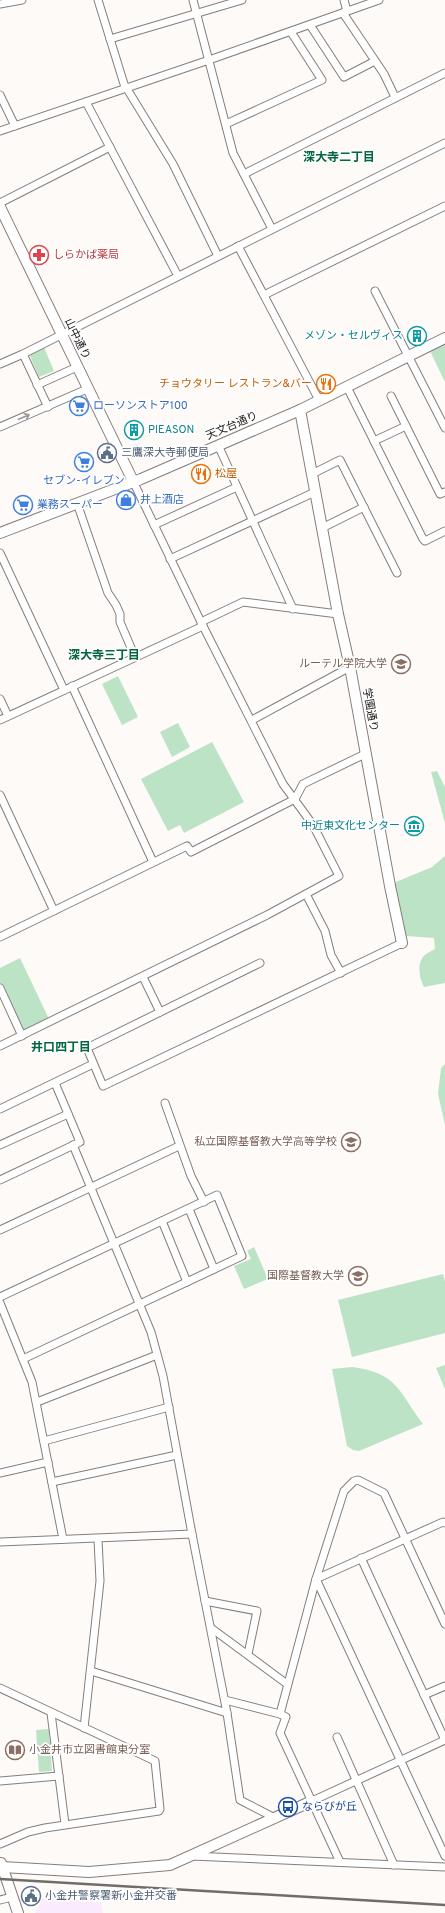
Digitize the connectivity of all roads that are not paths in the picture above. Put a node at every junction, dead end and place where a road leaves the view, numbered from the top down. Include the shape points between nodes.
1 (22, 0) edge
2 (98, 0) edge
3 (193, 0) edge
4 (242, 0) edge
5 (344, 0) edge
6 (379, 0) edge
7 (0, 4) edge
8 (345, 12) junction
9 (197, 14) junction
10 (310, 25) junction
11 (291, 32) junction
12 (110, 39) junction
13 (209, 60) junction
14 (375, 61) junction
15 (445, 73) edge
16 (127, 89) junction
17 (0, 95) edge
18 (395, 97) junction
19 (86, 102) junction
20 (226, 124) junction
21 (15, 126) junction
22 (0, 131) edge
23 (445, 142) edge
24 (110, 147) junction
25 (244, 174) junction
26 (0, 203) edge
27 (445, 206) edge
28 (0, 207) edge
29 (3, 223) edge
30 (272, 229) junction
31 (238, 246) junction
32 (218, 256) junction
33 (178, 276) junction
34 (375, 291) dead end
35 (264, 295) junction
36 (61, 334) junction
37 (445, 338) edge
38 (24, 354) junction
39 (410, 356) junction
40 (0, 364) edge
41 (77, 366) junction
42 (38, 385) junction
43 (347, 387) junction
44 (88, 389) junction
45 (391, 396) dead end
46 (318, 400) junction
47 (48, 407) junction
48 (300, 410) junction
49 (406, 426) junction
50 (0, 427) edge
51 (445, 428) edge
52 (374, 441) junction
53 (218, 445) junction
54 (312, 474) junction
55 (133, 481) junction
56 (237, 487) junction
57 (315, 492) junction
58 (445, 492) edge
59 (77, 503) junction
60 (364, 507) junction
61 (253, 521) junction
62 (154, 525) junction
63 (322, 528) junction
64 (445, 531) edge
65 (0, 533) edge
66 (0, 553) edge
67 (170, 559) junction
68 (397, 573) dead end
69 (293, 609) junction
70 (338, 614) junction
71 (202, 624) junction
72 (134, 658) junction
73 (350, 667) junction
74 (72, 686) junction
75 (64, 690) junction
76 (0, 699) edge
77 (8, 716) junction
78 (0, 720) edge
79 (252, 720) junction
80 (365, 754) junction
81 (0, 795) edge
82 (294, 799) junction
83 (153, 862) junction
84 (306, 894) junction
85 (54, 911) junction
86 (0, 937) edge
87 (402, 943) joint
88 (260, 963) dead end
89 (341, 973) junction
90 (143, 977) junction
91 (0, 988) edge
92 (160, 1012) junction
93 (22, 1036) junction
94 (0, 1046) edge
95 (94, 1064) junction
96 (55, 1083) junction
97 (165, 1104) dead end
98 (0, 1109) edge
99 (68, 1114) junction
100 (0, 1145) edge
101 (73, 1145) junction
102 (180, 1146) junction
103 (0, 1180) edge
104 (90, 1188) junction
105 (204, 1202) junction
106 (189, 1209) junction
107 (162, 1221) junction
108 (0, 1230) edge
109 (114, 1244) junction
110 (214, 1269) junction
111 (187, 1282) junction
112 (0, 1297) edge
113 (0, 1303) edge
114 (139, 1304) junction
115 (157, 1355) junction
116 (23, 1359) junction
117 (36, 1402) junction
118 (169, 1407) junction
119 (44, 1441) junction
120 (177, 1455) junction
121 (48, 1462) junction
122 (0, 1473) edge
123 (52, 1482) junction
124 (445, 1523) edge
125 (192, 1534) junction
126 (405, 1538) junction
127 (63, 1539) junction
128 (98, 1539) junction
129 (0, 1542) edge
130 (361, 1558) junction
131 (316, 1579) junction
132 (205, 1601) junction
133 (444, 1621) edge
134 (211, 1628) junction
135 (248, 1654) junction
136 (91, 1671) junction
137 (287, 1684) junction
138 (445, 1686) edge
139 (0, 1688) edge
140 (424, 1694) junction
141 (225, 1700) junction
142 (51, 1713) junction
143 (227, 1713) junction
144 (280, 1714) junction
145 (84, 1728) junction
146 (337, 1738) dead end
147 (445, 1740) edge
148 (400, 1760) junction
149 (59, 1776) junction
150 (356, 1780) junction
151 (0, 1781) edge
152 (312, 1801) junction
153 (275, 1818) junction
154 (65, 1824) junction
155 (0, 1844) edge
156 (191, 1856) junction
157 (445, 1856) edge
158 (340, 1862) junction
159 (1, 1864) edge
160 (394, 1864) junction
161 (445, 1867) edge
162 (12, 1897) junction
163 (0, 1900) edge
164 (18, 1913) edge

1 - 7 street
2 - 12 street
3 - 9 street
4 - 9 street
5 - 8 street
6 - 8 street
8 - 10 street
8 - 14 street
9 - 12 street
9 - 13 street
10 - 11 street
10 - 14 street via 344,77
11 - 13 street
11 - 20 street via 322,80
12 - 16 street
13 - 16 street
13 - 20 street
14 - 18 street
15 - 18 street
16 - 19 street
16 - 32 street via 173,164
17 - 21 street
18 - 25 street
19 - 21 street
19 - 24 street
20 - 25 street via 233,153
21 - 22 street
23 - 30 street
24 - 26 street
24 - 33 street
25 - 30 street
27 - 35 street
28 - 29 street, 山中通り
29 - 36 street, 山中通り
30 - 31 street
31 - 32 street
31 - 35 street
32 - 33 street
33 - 36 street
34 - 39 street
35 - 46 street
36 - 38 street
36 - 41 street, 山中通り
37 - 39 street, 天文台通り
38 - 40 street
38 - 42 street
39 - 43 street, 天文台通り
39 - 51 street
41 - 42 street
41 - 44 street, 山中通り
42 - 47 street
43 - 46 street, 天文台通り
43 - 52 street
44 - 47 street
44 - 55 street, 山中通り
45 - 49 street
46 - 48 street, 天文台通り
50 -> 47 street
48 - 53 street, 天文台通り
48 - 54 street, 学園通り
49 - 52 street
49 - 58 street via 440,494
52 - 64 street via 423,539 425,541
53 - 55 street, 天文台通り
53 - 56 street
54 - 57 street, 学園通り
54 - 60 street via 340,460
55 - 59 street, 天文台通り
55 - 62 street
56 - 61 street
56 - 62 street
57 - 61 street
57 - 63 street, 学園通り
59 - 65 street, 天文台通り
59 - 72 street
60 - 63 street
60 - 68 street
61 - 67 street
61 - 69 street
62 - 67 street
63 - 70 street, 学園通り
66 - 75 street
67 - 71 street
69 - 70 street
69 - 71 street via 243,602
70 - 73 street, 学園通り
71 - 72 street
71 - 79 street
72 - 74 street
73 - 79 street
73 - 80 street, 学園通り
74 - 75 street
74 - 83 street
75 - 77 street
76 - 77 street
77 - 78 street
79 - 82 street via 283,784
80 - 82 street via 303,784
80 - 87 street, 学園通り
81 - 85 street
82 - 83 street via 191,852 187,846
82 - 84 street via 313,825 339,876
83 - 85 street
84 - 89 street
84 - 90 street
85 - 86 street
87 - 89 street
88 - 92 street
89 - 95 street via 104,1086
90 - 92 street
90 - 93 street
91 - 93 street
92 - 95 street via 87,1048
93 - 94 street
95 - 96 street
96 - 98 street
96 - 99 street
97 - 102 street
99 - 100 street
99 - 101 street via 80,1142
101 - 103 street
101 - 104 street
102 - 104 street
102 - 105 street
104 - 108 street
104 - 109 street
105 - 106 street
105 - 110 street via 217,1195 242,1256
106 - 107 street
106 - 110 street
107 - 109 street
107 - 111 street
109 - 112 street
109 - 114 street
110 - 111 street
111 - 114 street
113 - 116 street
114 - 115 street
114 - 116 street
115 - 117 street
115 - 118 street
116 - 117 street
117 - 119 street
118 - 119 street
118 - 120 street
119 - 121 street
120 - 123 street
120 - 125 street
121 - 122 street
121 - 123 street
123 - 127 street
124 - 126 street
125 - 128 street
125 - 132 street
126 - 130 street
126 - 131 street via 384,1492 358,1480 354,1481 344,1491
126 - 133 street
127 - 128 street
127 - 129 street
128 - 136 street via 100,1581
130 - 131 street
130 - 140 street
131 - 137 street
131 - 148 street
132 - 134 street
132 - 135 street via 257,1611
134 - 135 street
134 - 141 street
135 - 137 street
136 - 143 street
136 - 145 street
137 - 144 street
138 - 140 street
139 - 142 street
140 - 147 street
141 - 143 street
141 - 144 street
142 - 145 street
142 - 149 street
143 - 153 street via 240,1800
144 - 152 street via 286,1717 280,1733
145 - 154 street via 155,1761 160,1809
146 - 150 street
147 - 148 street
148 - 150 street
148 - 157 street
149 - 151 street
149 - 154 street
150 - 152 street
150 - 160 street
152 - 153 street
152 - 158 street
153 - 156 street
154 - 155 street via 28,1832
156 - 158 street
156 - 159 street via 170,1865 89,1872
158 - 160 street
159 - 162 street
160 - 161 street
162 - 163 street
162 - 164 street

